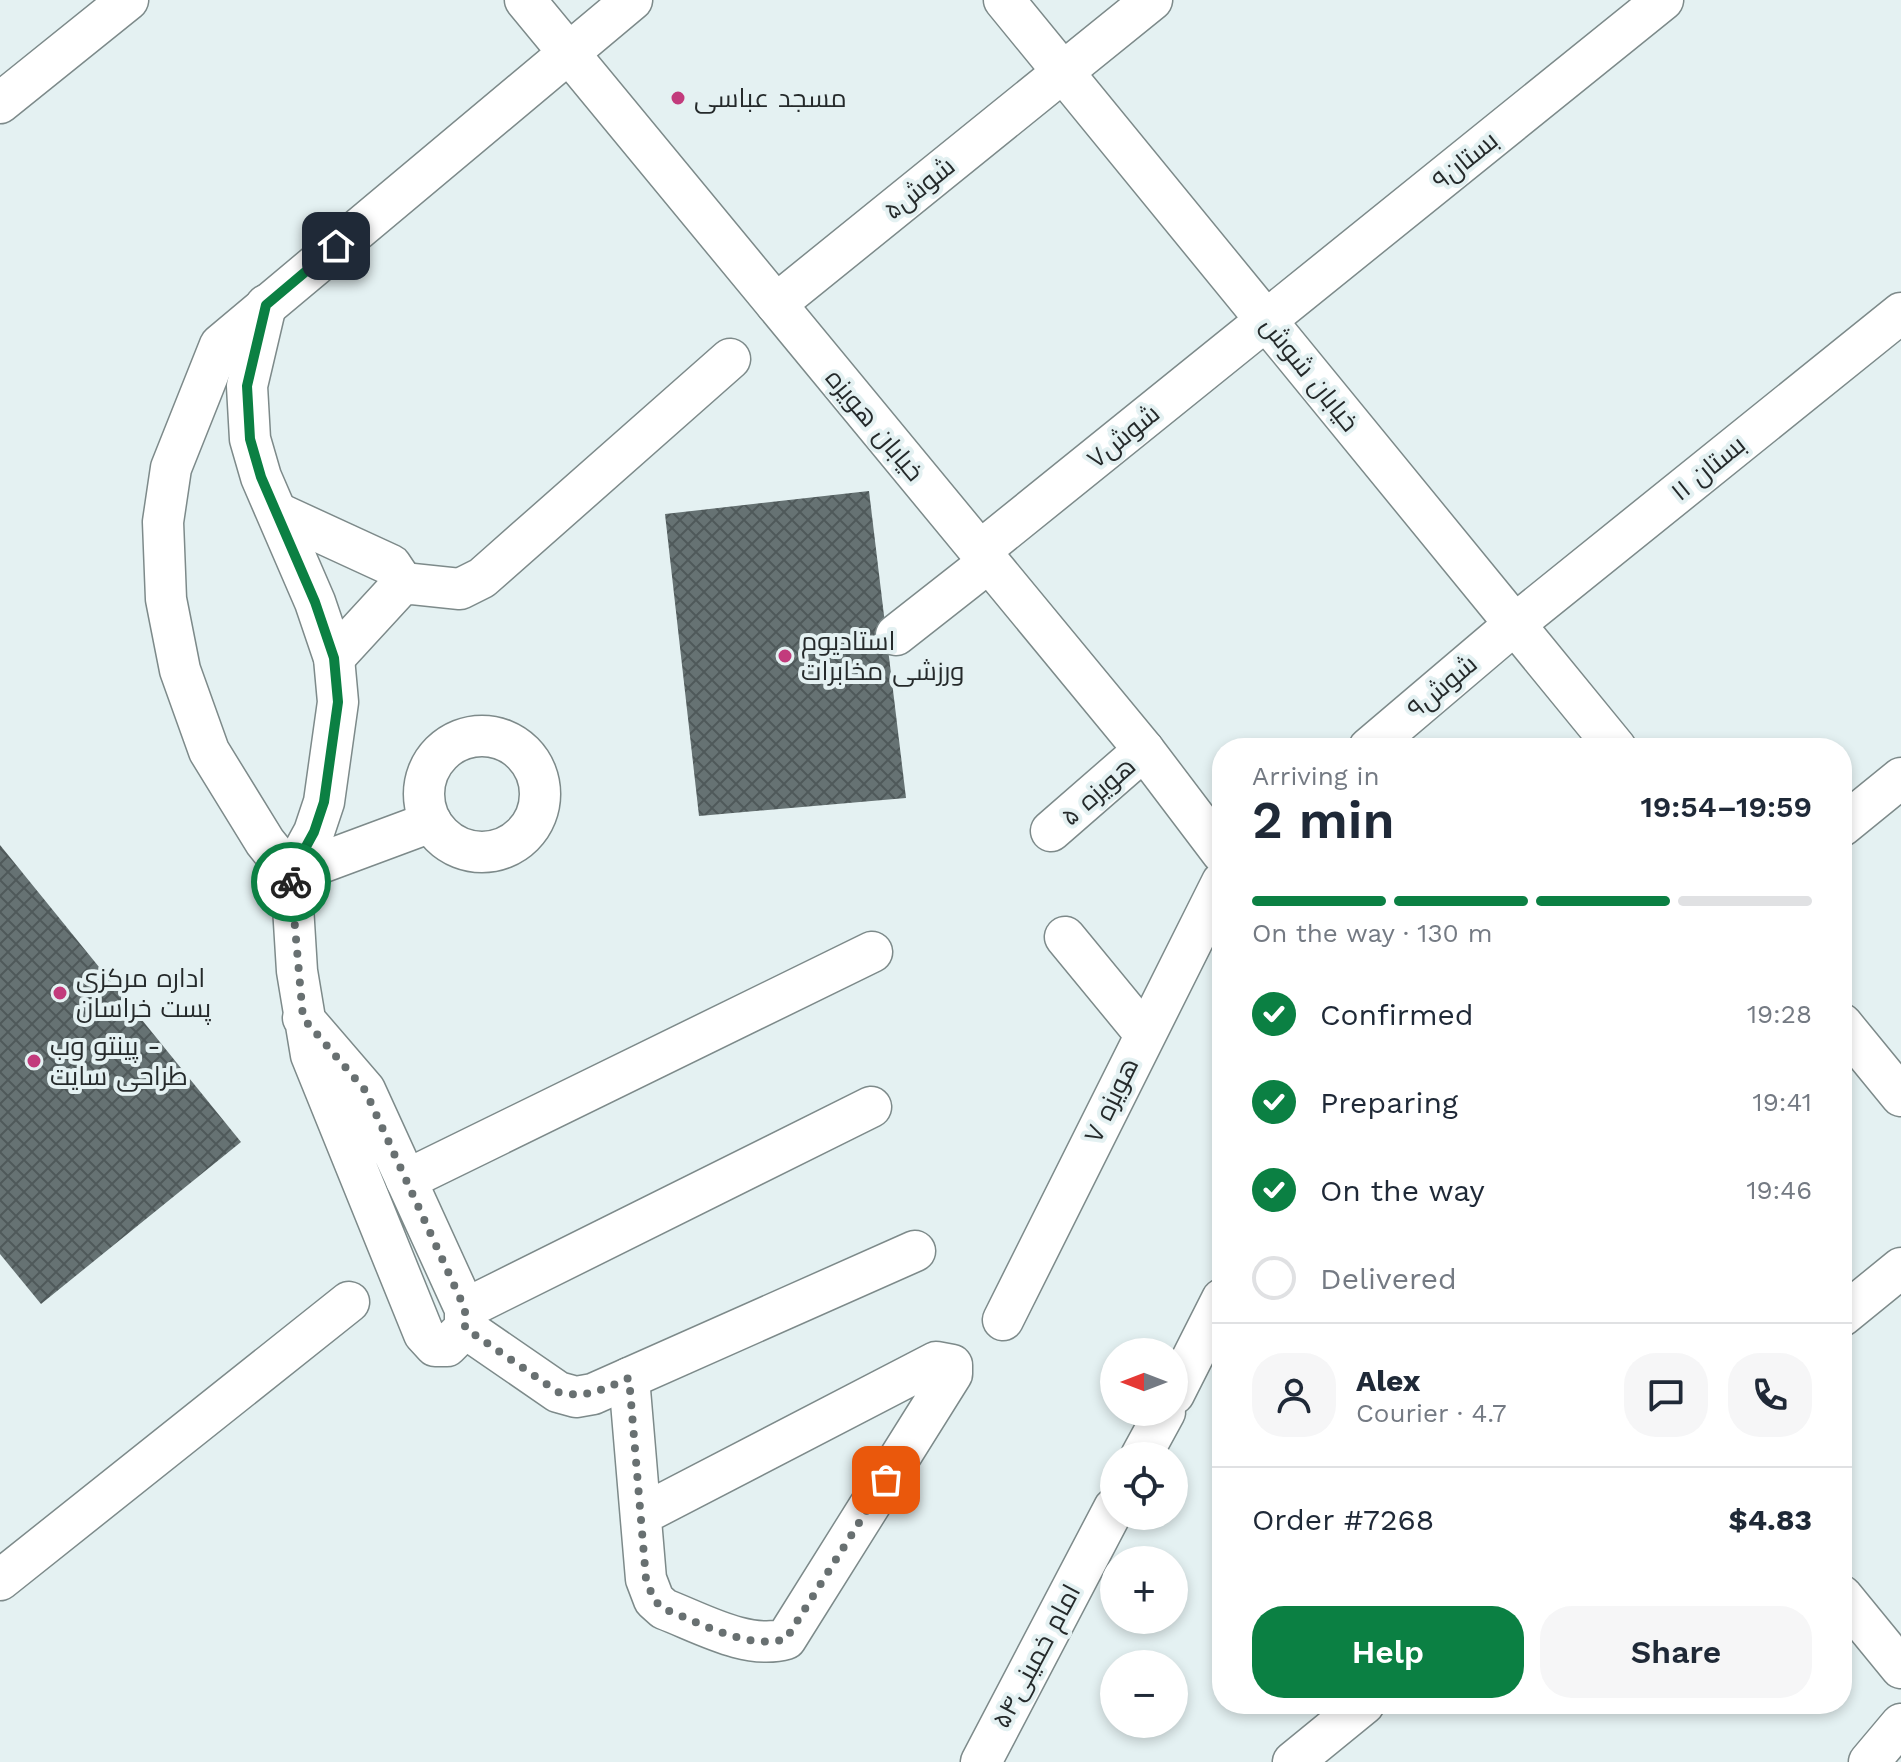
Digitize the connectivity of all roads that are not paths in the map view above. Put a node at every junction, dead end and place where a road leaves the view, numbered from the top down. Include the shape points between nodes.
1 (128, 0) edge
2 (525, 0) edge
3 (632, 0) edge
4 (1004, 0) edge
5 (1152, 0) edge
6 (1663, 0) edge
7 (568, 52) junction
8 (1063, 72) junction
9 (0, 103) edge
10 (776, 304) junction
11 (266, 305) junction
12 (1901, 313) edge
13 (1266, 321) junction
14 (730, 359) dead end
15 (278, 513) junction
16 (984, 557) junction
17 (403, 583) junction
18 (1515, 624) junction
19 (896, 635) dead end
20 (334, 658) junction
21 (1381, 738) edge
22 (1608, 738) edge
23 (1144, 750) junction
24 (1901, 778) edge
25 (1852, 818) edge
26 (431, 822) dead end
27 (1051, 831) dead end
28 (1212, 840) edge
29 (291, 874) junction
30 (1212, 901) edge
31 (1065, 937) dead end
32 (872, 952) dead end
33 (303, 1018) junction
34 (1144, 1033) junction
35 (1852, 1036) edge
36 (1901, 1096) edge
37 (871, 1107) dead end
38 (406, 1180) junction
39 (915, 1251) dead end
40 (1901, 1268) edge
41 (349, 1302) dead end
42 (1852, 1308) edge
43 (465, 1319) junction
44 (1003, 1320) dead end
45 (1212, 1333) edge
46 (1188, 1372) edge
47 (629, 1378) junction
48 (641, 1515) junction
49 (1102, 1530) edge
50 (5, 1566) edge
51 (1852, 1608) edge
52 (1901, 1668) edge
53 (1352, 1714) edge
54 (1901, 1724) edge
55 (981, 1762) edge
56 (1293, 1762) edge
57 (1869, 1762) edge

1 - 9 street
2 - 7 street, خیابان هویزه
3 - 7 street
4 - 8 street, خیابان شوش
5 - 8 street, شوش۵
6 - 13 street, بستان۹
7 - 10 street, خیابان هویزه
7 - 11 street
8 - 10 street, شوش۵
8 - 13 street, خیابان شوش
10 - 16 street, خیابان هویزه
11 - 15 street via 247,386 250,439
11 - 29 street via 220,345 179,443 163,522 166,599 199,732 252,822
12 - 18 street, بستان ۱۱
13 - 16 street, شوش۷
13 - 18 street, خیابان شوش
14 - 17 street via 482,578 460,589
15 - 17 street via 391,565
15 - 20 street
16 - 19 street, شوش۷
16 - 23 street, خیابان هویزه
17 - 20 street
18 - 21 street, شوش۹
18 - 22 street, خیابان شوش
20 - 29 street via 338,702 324,802
23 - 27 street, هویزه ۵
23 - 28 street, خیابان هویزه
24 - 25 street
26 - 29 street
29 - 33 street
30 - 34 street, هویزه ۷
31 - 34 street
32 - 38 street
33 - 38 street via 365,1090
33 - 43 street via 322,1091 424,1334 435,1346 447,1346
34 - 44 street, هویزه ۷
35 - 36 street
37 - 43 street
38 - 43 street
39 - 47 street
40 - 42 street
41 - 50 street
43 - 47 street via 558,1392 593,1394
45 - 46 street
47 - 48 street
48 - 48 street via 936,1362 952,1365 952,1374 786,1639 752,1641 664,1609 646,1579
49 - 55 street, امام خمینی۵۴
51 - 52 street
53 - 56 street
54 - 57 street

